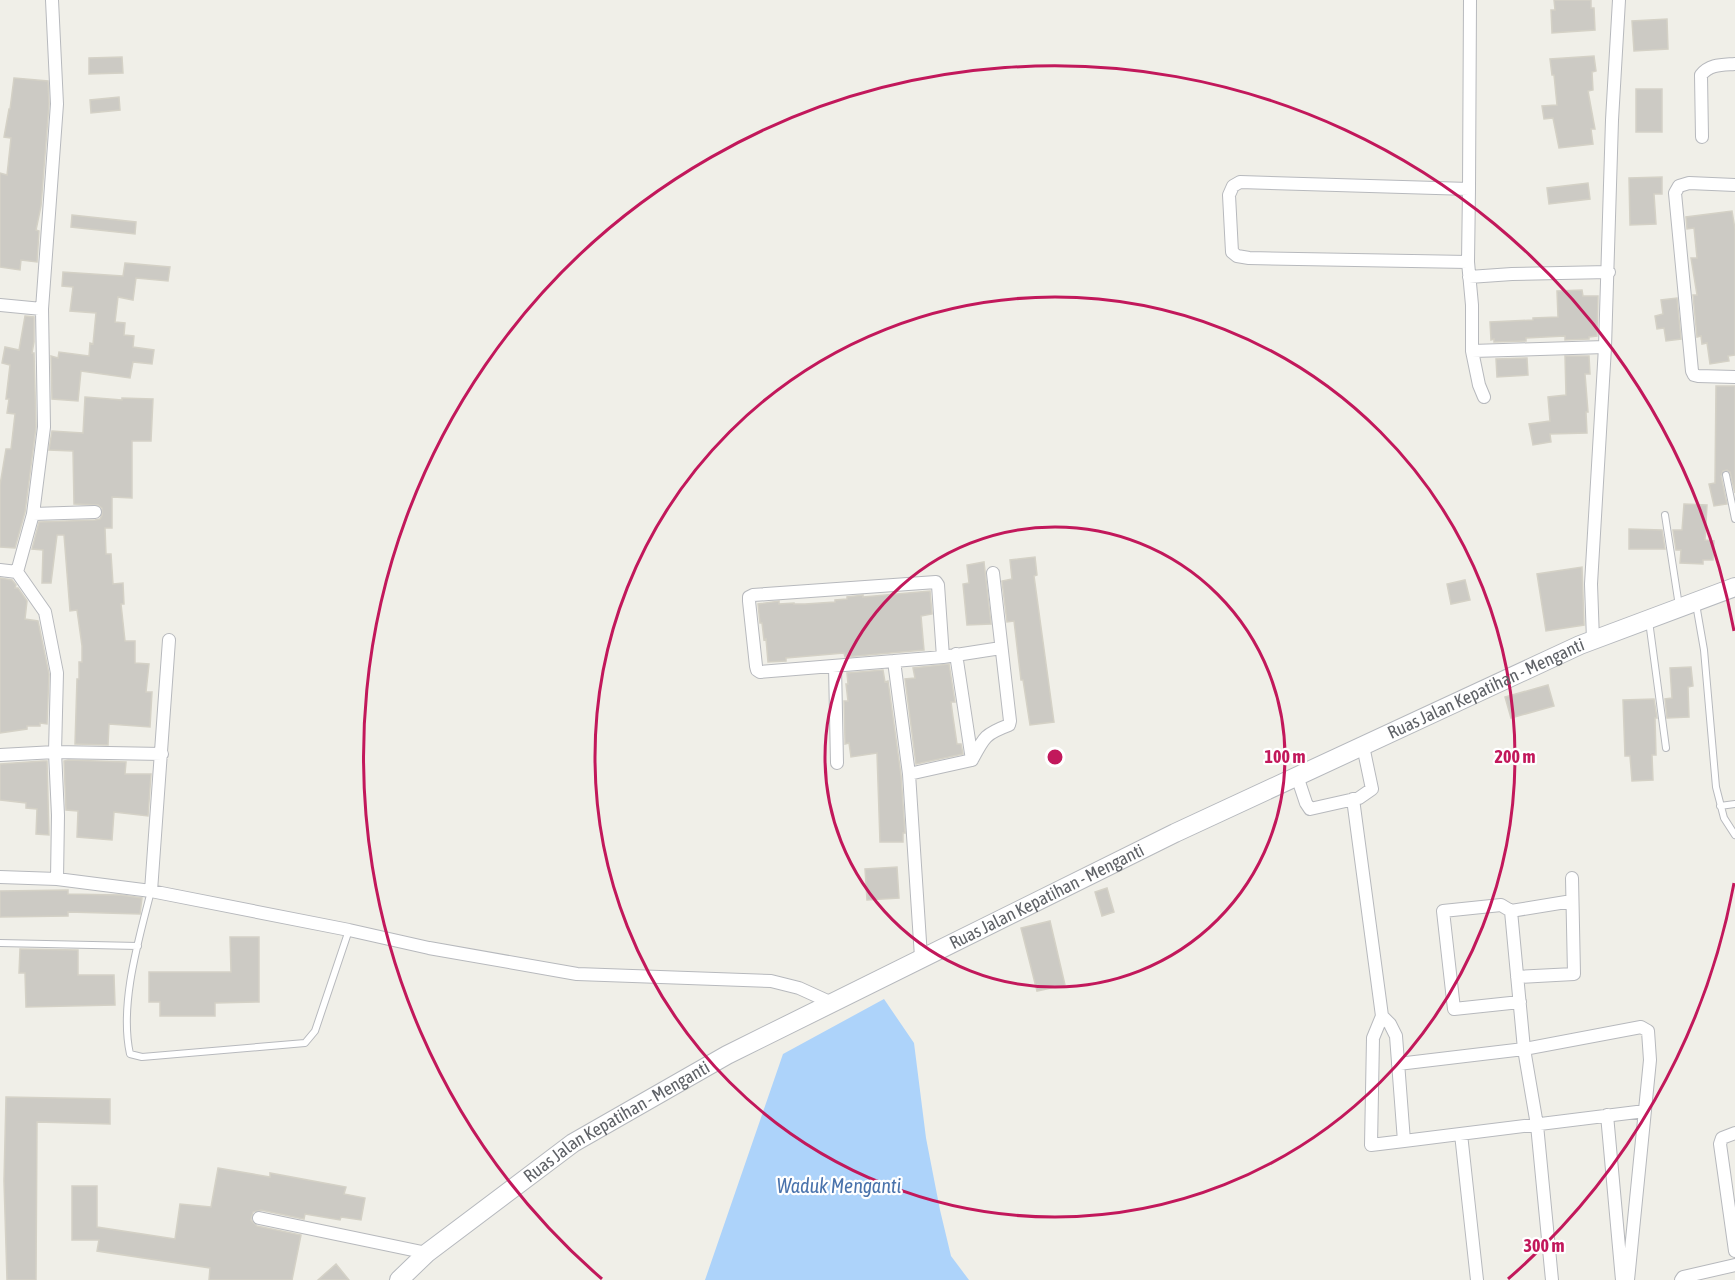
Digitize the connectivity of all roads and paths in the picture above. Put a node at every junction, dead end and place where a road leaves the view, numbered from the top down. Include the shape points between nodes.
1 (52, 0) edge
2 (1470, 0) edge
3 (1619, 0) edge
4 (1735, 64) edge
5 (1702, 137) dead end
6 (1735, 185) edge
7 (1469, 189) junction
8 (1468, 262) junction
9 (1609, 272) junction
10 (1469, 277) junction
11 (0, 305) edge
12 (42, 309) junction
13 (1605, 346) junction
14 (1472, 351) junction
15 (1735, 376) edge
16 (1484, 397) dead end
17 (1726, 475) dead end
18 (96, 512) dead end
19 (33, 514) junction
20 (1665, 515) dead end
21 (1735, 519) edge
22 (0, 570) edge
23 (16, 572) junction
24 (993, 573) dead end
25 (1735, 587) edge
26 (1735, 592) edge
27 (1687, 604) junction
28 (1649, 618) junction
29 (169, 640) dead end
30 (1593, 640) junction
31 (1001, 648) junction
32 (956, 654) junction
33 (943, 657) junction
34 (894, 661) junction
35 (835, 666) junction
36 (1363, 746) junction
37 (1666, 748) dead end
38 (55, 752) junction
39 (162, 754) junction
40 (0, 755) edge
41 (972, 760) junction
42 (837, 764) dead end
43 (909, 774) junction
44 (1297, 776) junction
45 (1353, 799) junction
46 (1735, 804) edge
47 (1720, 806) junction
48 (1735, 835) edge
49 (0, 877) edge
50 (1572, 878) dead end
51 (57, 879) junction
52 (151, 891) junction
53 (1572, 901) junction
54 (1511, 911) junction
55 (350, 930) junction
56 (0, 943) edge
57 (138, 946) junction
58 (921, 957) junction
59 (1517, 977) junction
60 (832, 1002) junction
61 (1520, 1002) junction
62 (1382, 1016) junction
63 (1524, 1049) junction
64 (1398, 1064) junction
65 (1645, 1111) junction
66 (1607, 1115) junction
67 (1537, 1125) junction
68 (1735, 1133) edge
69 (1461, 1134) junction
70 (1404, 1142) junction
71 (259, 1218) dead end
72 (1735, 1251) edge
73 (427, 1253) junction
74 (1735, 1265) edge
75 (399, 1280) edge
76 (1477, 1280) edge
77 (1552, 1280) edge
78 (1622, 1280) edge
79 (1628, 1280) edge
80 (1681, 1280) edge

1 - 12 street via 57,104
2 - 7 street
3 - 9 street
4 - 5 street via 1706,68 1701,75
6 - 15 street via 1689,183 1675,193 1692,371 1698,376
7 - 8 street
7 - 8 street via 1240,182 1229,195 1232,252 1237,256
8 - 10 street
9 - 10 street
9 - 13 street
10 - 14 street
11 - 12 street
12 - 19 street via 45,427
13 - 14 street
13 - 30 street via 1591,584
14 - 16 street
17 - 21 lane
18 - 19 street
19 - 23 street
20 - 27 lane
22 - 23 street
23 - 38 street via 45,612 57,673
24 - 31 street
25 - 26 street
25 - 27 main road, Ruas Jalan Kepatihan - Menganti
27 - 28 main road, Ruas Jalan Kepatihan - Menganti
27 - 47 lane via 1704,650
28 - 30 main road, Ruas Jalan Kepatihan - Menganti
28 - 37 lane
29 - 39 street
30 - 36 main road, Ruas Jalan Kepatihan - Menganti
31 - 32 street
31 - 41 street via 1010,721 985,736
32 - 33 street
32 - 41 street
33 - 34 street
33 - 35 street via 936,582 749,597 760,672
34 - 35 street
34 - 43 street
35 - 42 street
36 - 44 main road, Ruas Jalan Kepatihan - Menganti
36 - 45 street via 1372,789
38 - 39 street
38 - 40 street
38 - 51 street
39 - 52 street
41 - 43 street
43 - 58 street
44 - 45 street via 1310,809
44 - 58 main road, Ruas Jalan Kepatihan - Menganti
45 - 62 street
46 - 47 lane
47 - 48 lane
49 - 51 street
50 - 53 street
51 - 52 street
52 - 55 street
52 - 57 lane
53 - 54 street
53 - 59 street via 1574,974
54 - 59 street
54 - 61 street via 1501,905 1443,911 1454,1009
55 - 57 lane via 315,1031 305,1043 142,1057 130,1054 128,1043 128,995
55 - 60 street via 577,974 771,981
56 - 57 lane
58 - 60 main road, Ruas Jalan Kepatihan - Menganti
59 - 61 street
60 - 73 main road, Ruas Jalan Kepatihan - Menganti via 727,1054 573,1143
61 - 63 street
62 - 64 street via 1396,1036
62 - 70 street via 1373,1038 1371,1144
63 - 64 street
63 - 65 street via 1641,1027 1648,1031 1650,1060
63 - 67 street
64 - 70 street
65 - 66 street
65 - 79 street
66 - 67 street
66 - 78 street
67 - 69 street
67 - 77 street
68 - 72 street via 1722,1138 1720,1144
69 - 70 street
69 - 76 street
71 - 73 street
73 - 75 main road, Ruas Jalan Kepatihan - Menganti
74 - 80 street

